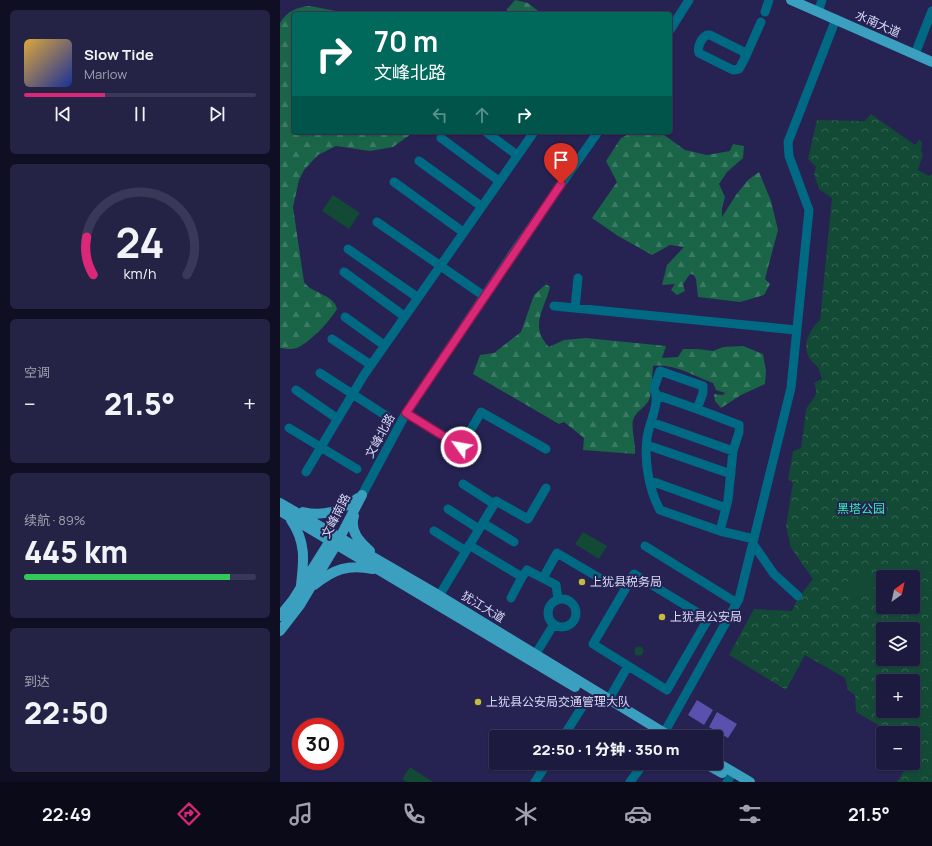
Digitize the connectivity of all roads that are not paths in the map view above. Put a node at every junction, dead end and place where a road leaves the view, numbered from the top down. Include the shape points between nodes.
1 (689, 0) edge
2 (770, 0) edge
3 (791, 0) edge
4 (822, 0) edge
5 (932, 11) edge
6 (764, 12) dead end
7 (818, 12) junction
8 (836, 19) junction
9 (761, 22) dead end
10 (672, 27) edge
11 (915, 54) junction
12 (745, 58) junction
13 (932, 62) edge
14 (489, 134) edge
15 (533, 134) edge
16 (597, 134) edge
17 (441, 138) dead end
18 (517, 155) junction
19 (419, 161) dead end
20 (499, 181) junction
21 (394, 182) dead end
22 (481, 206) junction
23 (377, 222) dead end
24 (463, 232) junction
25 (348, 249) dead end
26 (439, 266) junction
27 (344, 272) dead end
28 (578, 278) dead end
29 (484, 296) junction
30 (417, 297) junction
31 (554, 306) dead end
32 (575, 308) junction
33 (404, 316) junction
34 (344, 317) dead end
35 (796, 330) junction
36 (332, 339) dead end
37 (384, 345) junction
38 (371, 365) junction
39 (320, 373) dead end
40 (296, 390) dead end
41 (352, 395) junction
42 (657, 395) junction
43 (697, 409) junction
44 (406, 413) junction
45 (388, 417) dead end
46 (338, 419) junction
47 (651, 422) junction
48 (290, 428) dead end
49 (647, 445) junction
50 (321, 447) junction
51 (546, 449) dead end
52 (733, 451) junction
53 (357, 469) dead end
54 (306, 472) dead end
55 (731, 474) junction
56 (650, 481) junction
57 (462, 484) dead end
58 (546, 488) dead end
59 (360, 497) junction
60 (280, 503) edge
61 (494, 504) junction
62 (726, 508) junction
63 (448, 509) dead end
64 (287, 513) edge
65 (481, 526) junction
66 (720, 530) junction
67 (434, 531) dead end
68 (335, 539) junction
69 (514, 542) dead end
70 (753, 542) junction
71 (645, 546) dead end
72 (468, 548) junction
73 (384, 568) junction
74 (522, 577) junction
75 (543, 578) junction
76 (601, 579) dead end
77 (305, 588) junction
78 (439, 596) junction
79 (798, 596) dead end
80 (511, 598) dead end
81 (558, 599) junction
82 (737, 603) junction
83 (280, 616) edge
84 (554, 624) junction
85 (280, 631) edge
86 (535, 654) junction
87 (628, 666) junction
88 (609, 700) junction
89 (584, 704) dead end
90 (567, 730) edge
91 (654, 730) edge
92 (655, 730) edge
93 (667, 730) edge
94 (723, 769) edge
95 (543, 770) edge
96 (639, 770) edge
97 (717, 770) edge
98 (732, 778) edge
99 (535, 782) edge
100 (630, 782) edge
101 (750, 782) edge

1 - 10 street
2 - 6 street
3 - 7 main road, 水南大道
4 - 7 street
5 - 11 street
7 - 8 main road, 水南大道
8 - 11 main road, 水南大道
8 - 35 street via 788,142 789,156 809,210
9 - 12 street
11 - 13 main road, 水南大道
12 - 12 street via 739,69 733,70 701,55 698,48 703,38 710,35 741,50
14 - 18 street
15 - 18 street
16 - 29 street, 文峰北路
17 - 20 street
18 - 20 street
19 - 22 street
20 - 22 street
21 - 24 street
22 - 24 street
23 - 26 street
24 - 26 street
25 - 30 street
26 - 29 street
26 - 30 street
27 - 33 street
28 - 32 street
29 - 44 street, 文峰北路
30 - 33 street
31 - 32 street
32 - 35 street
33 - 37 street
34 - 37 street
35 - 70 street via 791,388
36 - 38 street
37 - 38 street
38 - 41 street
39 - 41 street
40 - 46 street
41 - 45 street
41 - 46 street
42 - 43 street
42 - 43 street via 654,388 660,371 704,386
42 - 47 street
43 - 52 street via 739,425
44 - 51 street via 461,447 481,412
44 - 59 street, 文峰北路
46 - 50 street
47 - 49 street
47 - 52 street
48 - 50 street
49 - 55 street
49 - 56 street
50 - 53 street
50 - 54 street
52 - 55 street
55 - 62 street
56 - 62 street
56 - 66 street via 660,510
57 - 61 street
58 - 61 street via 528,519 496,501
59 - 64 main road via 344,509 335,512 314,515
59 - 68 main road, 文峰南路
59 - 73 main road via 352,521 353,530
60 - 64 main road, 犹江大道
61 - 65 street
62 - 66 street
63 - 65 street
64 - 68 main road, 犹江大道
64 - 77 main road via 297,529 304,556
65 - 69 street
65 - 72 street
66 - 70 street
67 - 72 street
68 - 73 main road, 犹江大道
68 - 77 main road, 文峰南路
70 - 79 street via 774,574
70 - 82 street
71 - 82 street
72 - 74 street
72 - 78 street
73 - 77 main road via 345,567
73 - 78 main road, 犹江大道
73 - 91 main road, 犹江大道
74 - 75 street via 527,570
74 - 80 street
75 - 76 street via 557,553
75 - 81 street via 556,585
77 - 83 main road, 文峰南路
77 - 85 main road, 文峰南路
78 - 86 main road, 犹江大道
81 - 84 street via 552,602 548,609 548,616
81 - 84 street via 572,603 575,614 568,625
82 - 93 street
84 - 86 street
86 - 88 main road, 犹江大道
87 - 87 street via 592,644 634,574 708,619 666,690
87 - 88 street
88 - 92 main road, 犹江大道
89 - 90 street
94 - 98 main road
95 - 99 street
96 - 100 street
97 - 98 main road
98 - 101 main road

